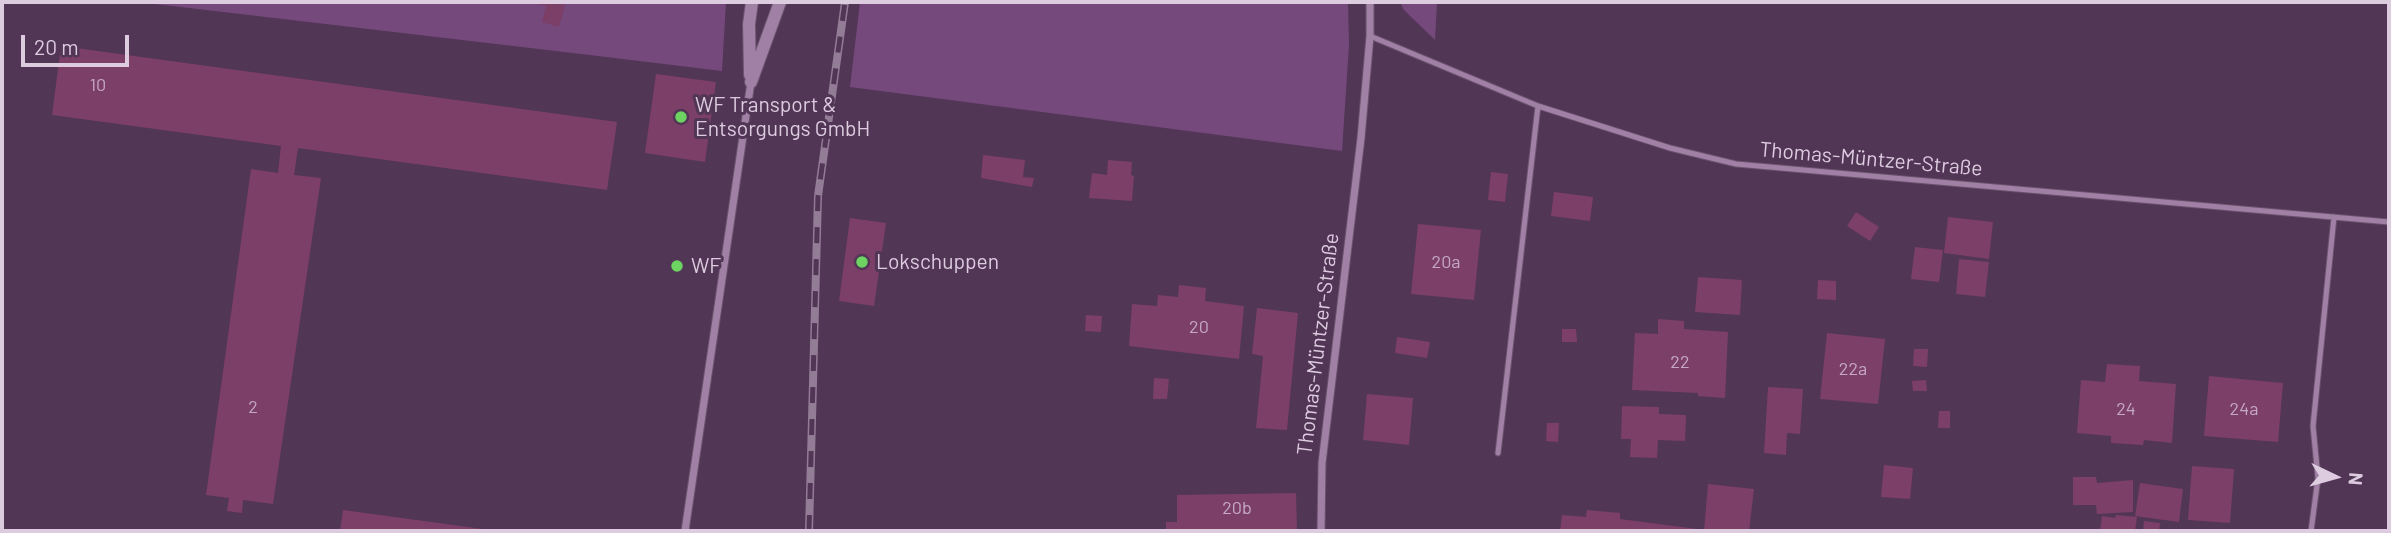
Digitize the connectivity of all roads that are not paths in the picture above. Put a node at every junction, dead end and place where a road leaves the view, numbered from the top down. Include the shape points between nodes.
1 (752, 2) edge
2 (780, 2) edge
3 (1370, 2) edge
4 (1370, 36) junction
5 (751, 82) junction
6 (1538, 106) junction
7 (2334, 217) junction
8 (2389, 222) edge
9 (1498, 453) dead end
10 (685, 531) edge
11 (1321, 531) edge
12 (2311, 531) edge

1 - 5 street
2 - 5 street
3 - 4 street, Thomas-Müntzer-Straße
4 - 6 lane, Thomas-Müntzer-Straße
4 - 11 street, Thomas-Müntzer-Straße via 1322,463
5 - 10 street
6 - 7 lane, Thomas-Müntzer-Straße via 1736,164
6 - 9 lane
7 - 8 lane, Thomas-Müntzer-Straße
7 - 12 lane via 2313,426 2318,478

